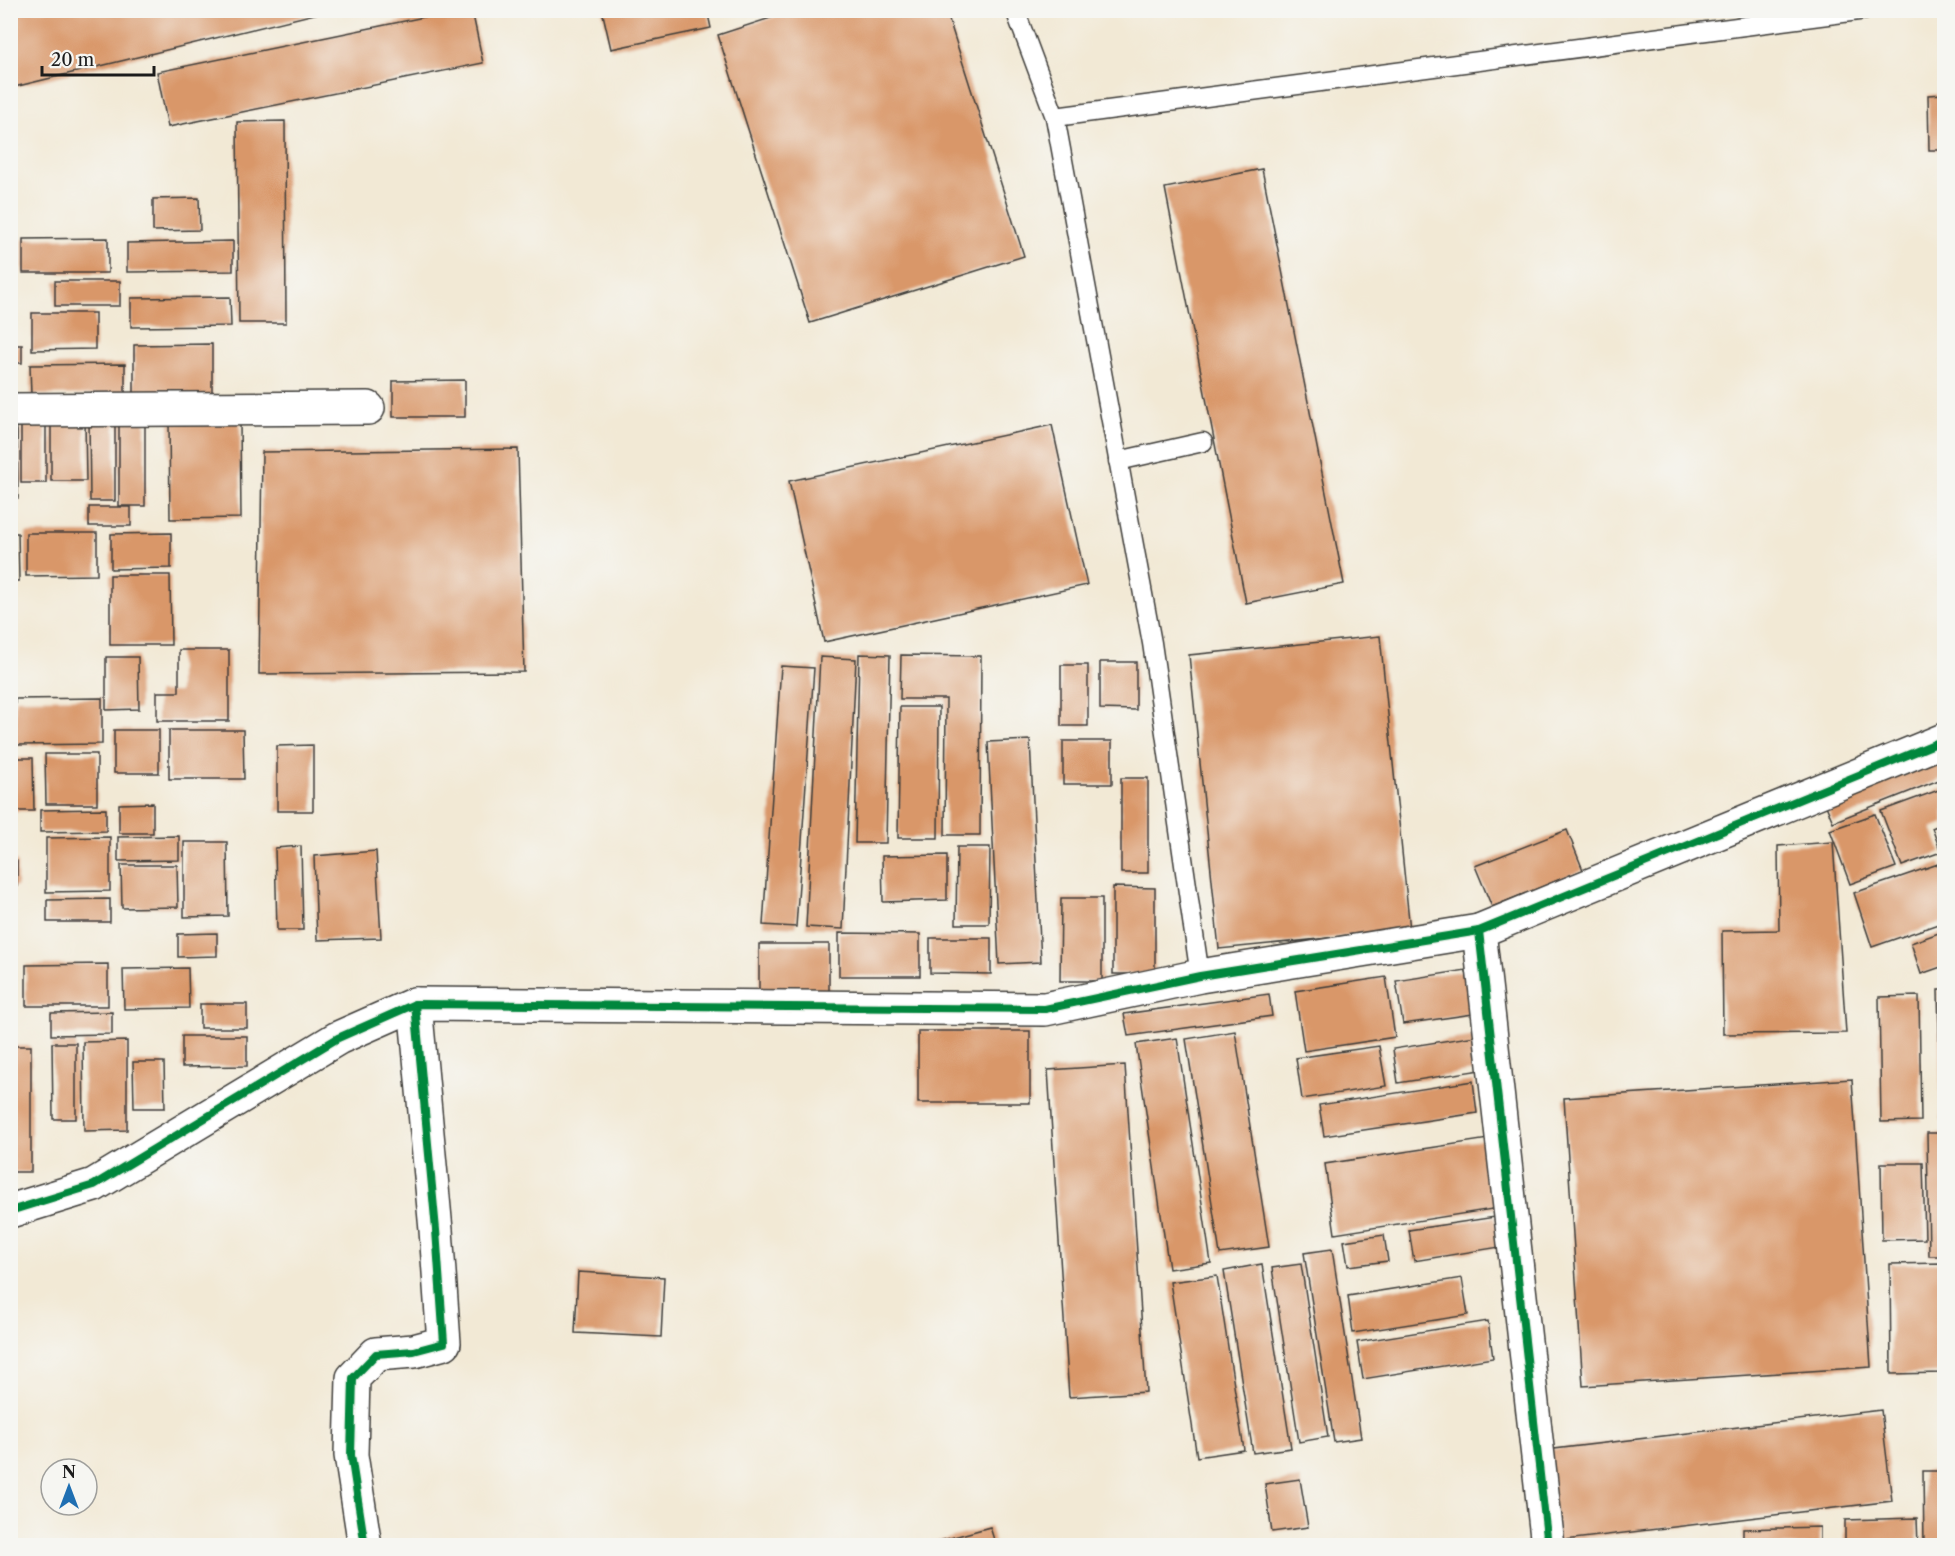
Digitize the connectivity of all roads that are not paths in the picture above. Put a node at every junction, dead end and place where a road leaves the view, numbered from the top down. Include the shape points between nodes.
1 (1015, 10) edge
2 (1866, 10) edge
3 (1055, 117) junction
4 (368, 408) dead end
5 (10, 410) edge
6 (1203, 442) dead end
7 (1118, 461) junction
8 (1944, 740) edge
9 (1479, 931) junction
10 (1200, 976) junction
11 (415, 1004) junction
12 (10, 1211) edge
13 (365, 1545) edge
14 (1548, 1545) edge

1 - 3 lane
2 - 3 lane
3 - 7 lane
4 - 5 street
6 - 7 lane
7 - 10 lane via 1152,643
8 - 9 street
9 - 10 street
9 - 14 street
10 - 11 street via 1045,1009
11 - 12 street via 338,1038 94,1185
11 - 13 street via 444,1343 414,1351 376,1354 353,1378 351,1455

